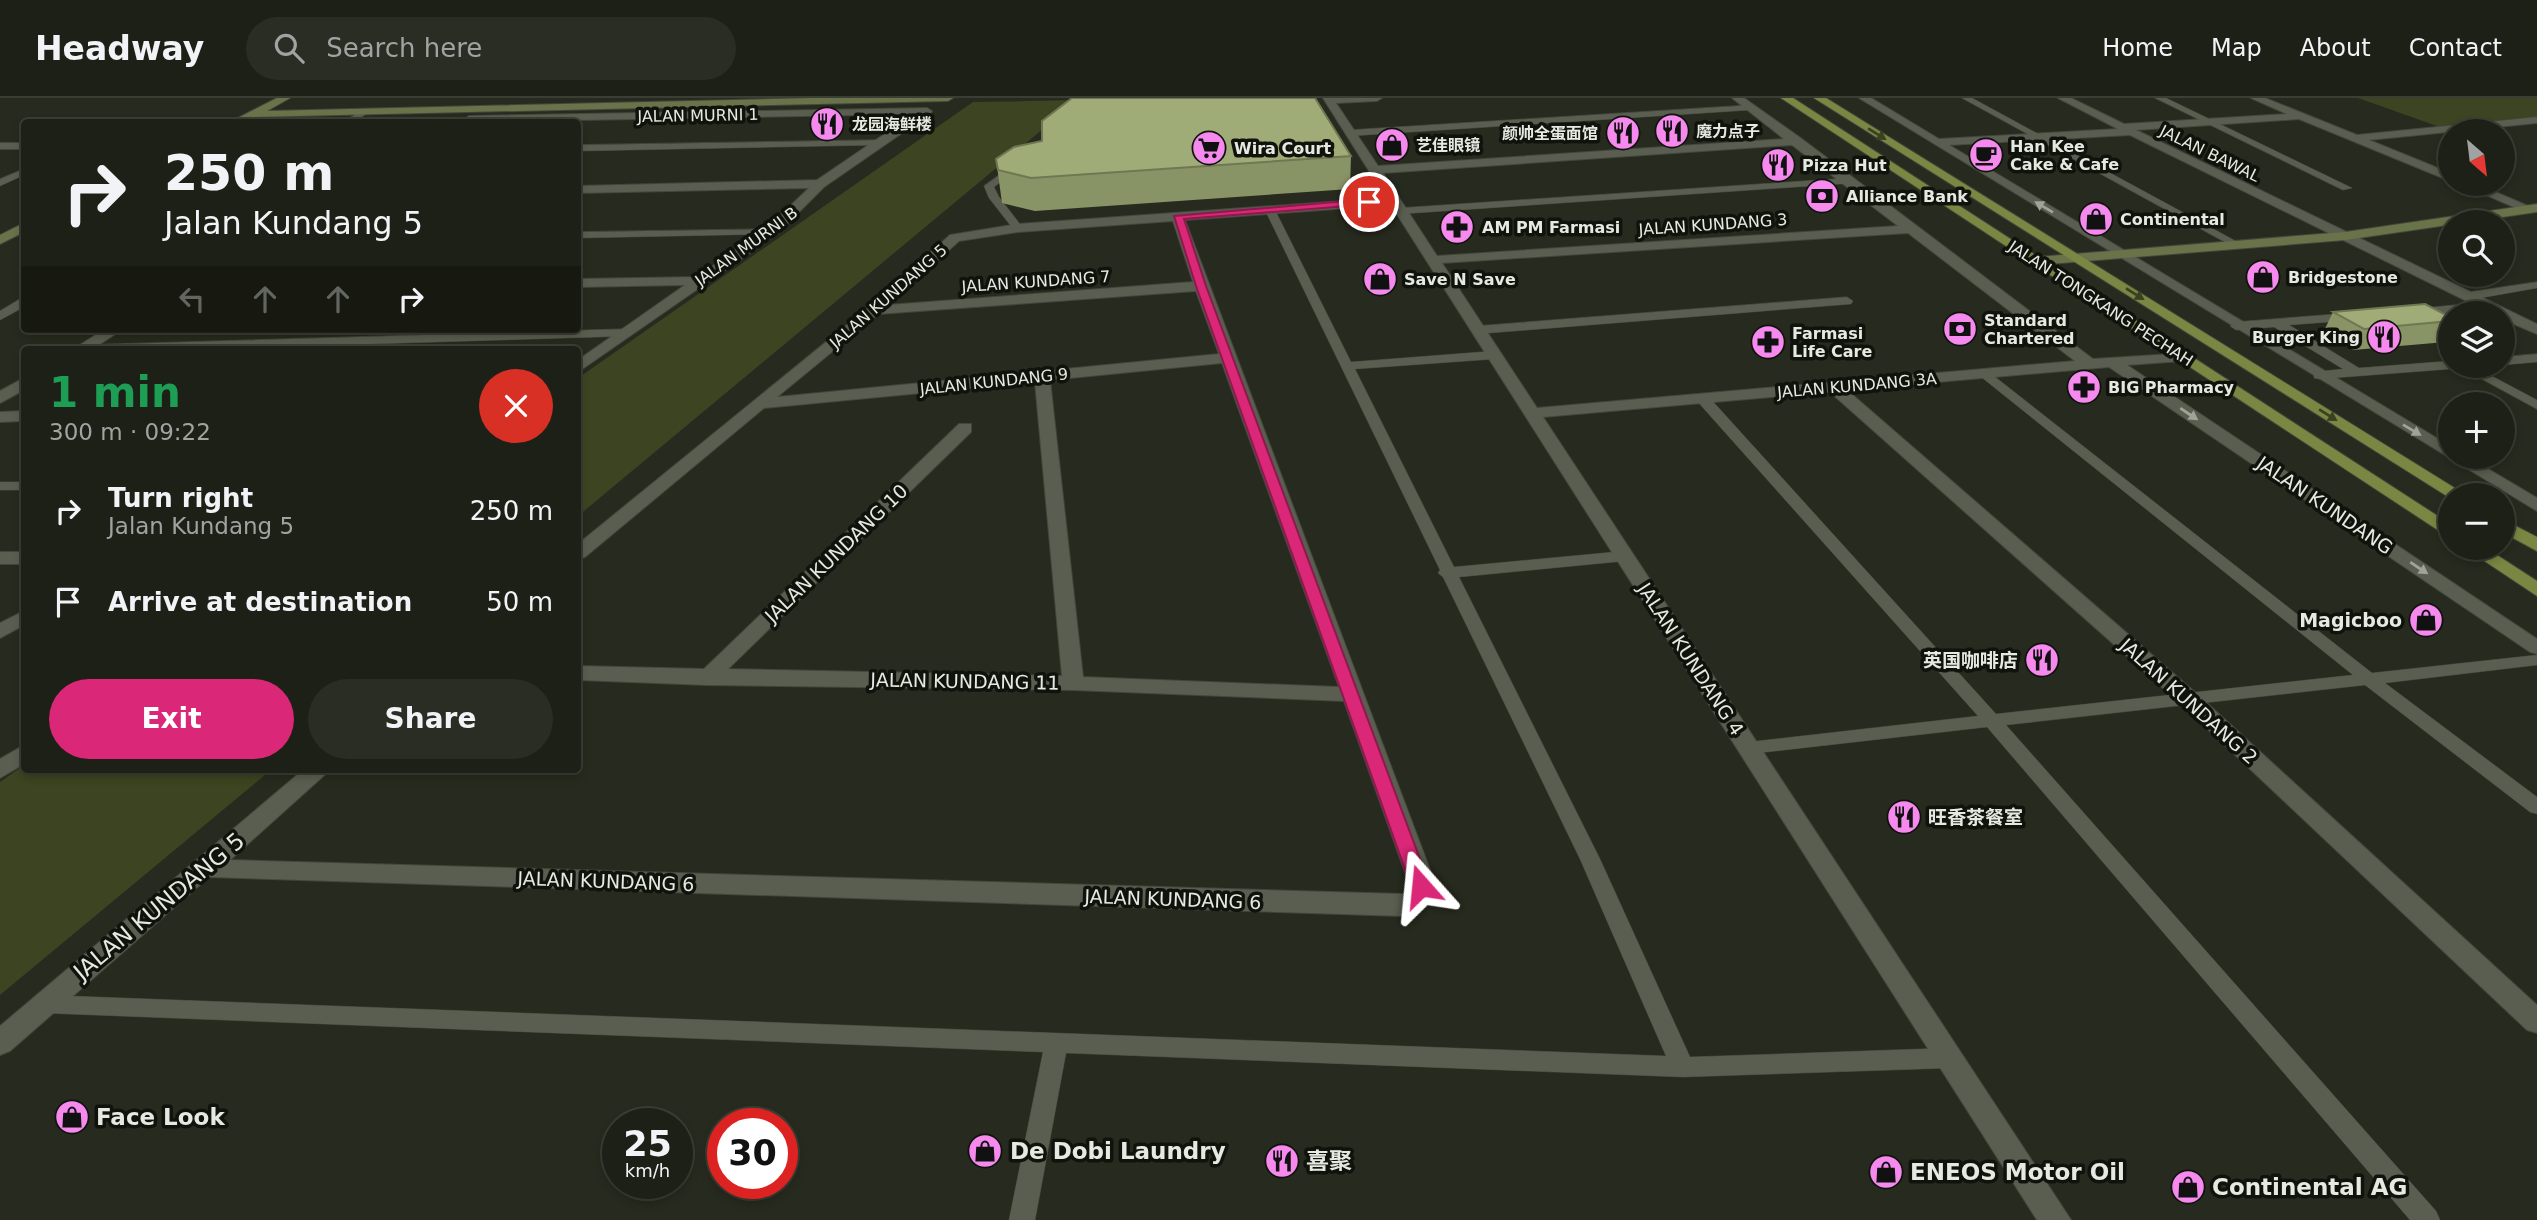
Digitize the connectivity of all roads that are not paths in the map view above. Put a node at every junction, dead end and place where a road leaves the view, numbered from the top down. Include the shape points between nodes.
1 (285, 98) edge
2 (946, 98) edge
3 (1377, 98) edge
4 (1737, 98) edge
5 (1786, 98) edge
6 (1819, 98) edge
7 (1864, 98) edge
8 (1966, 98) edge
9 (2063, 98) edge
10 (2159, 98) edge
11 (2256, 98) edge
12 (869, 99) edge
13 (1328, 99) edge
14 (662, 102) edge
15 (1750, 107) junction
16 (482, 111) junction
17 (926, 111) junction
18 (364, 113) junction
19 (254, 114) junction
20 (2301, 116) junction
21 (242, 119) edge
22 (353, 119) edge
23 (469, 119) edge
24 (558, 119) edge
25 (2537, 120) edge
26 (2211, 121) junction
27 (2127, 129) junction
28 (1350, 133) junction
29 (2040, 137) junction
30 (2356, 139) junction
31 (1798, 141) junction
32 (878, 142) junction
33 (1936, 142) junction
34 (0, 146) edge
35 (21, 146) edge
36 (581, 148) edge
37 (1021, 162) edge
38 (1374, 170) junction
39 (2438, 172) edge
40 (21, 173) edge
41 (1850, 181) junction
42 (0, 183) edge
43 (820, 184) junction
44 (2347, 188) dead end
45 (581, 189) edge
46 (2500, 196) edge
47 (1397, 206) junction
48 (2533, 208) edge
49 (1270, 210) junction
50 (1178, 216) junction
51 (1018, 228) junction
52 (1913, 229) junction
53 (21, 230) edge
54 (772, 231) junction
55 (581, 235) edge
56 (2345, 236) junction
57 (0, 240) edge
58 (2238, 245) junction
59 (2123, 255) junction
60 (2077, 258) junction
61 (1433, 260) junction
62 (2037, 261) junction
63 (700, 281) junction
64 (581, 283) edge
65 (2537, 285) edge
66 (1201, 286) junction
67 (2469, 296) junction
68 (1847, 300) dead end
69 (2478, 301) edge
70 (21, 304) edge
71 (874, 310) junction
72 (2438, 311) edge
73 (2425, 312) junction
74 (2398, 314) edge
75 (0, 316) edge
76 (2371, 316) edge
77 (2438, 319) edge
78 (2515, 319) edge
79 (2277, 323) junction
80 (2236, 326) junction
81 (1477, 330) junction
82 (2537, 330) edge
83 (109, 333) edge
84 (626, 333) junction
85 (86, 346) edge
86 (183, 346) edge
87 (1494, 355) junction
88 (2183, 356) junction
89 (1228, 358) junction
90 (2537, 358) edge
91 (2515, 360) edge
92 (2112, 362) junction
93 (581, 365) edge
94 (2089, 365) junction
95 (1345, 366) junction
96 (2438, 366) edge
97 (2356, 372) junction
98 (1985, 373) junction
99 (2319, 375) junction
100 (1042, 377) junction
101 (2486, 378) edge
102 (21, 385) edge
103 (1834, 387) junction
104 (0, 398) edge
105 (1702, 398) junction
106 (760, 404) junction
107 (2537, 405) edge
108 (1532, 413) junction
109 (21, 416) edge
110 (0, 417) edge
111 (965, 428) dead end
112 (2438, 446) edge
113 (2476, 469) edge
114 (2438, 483) edge
115 (0, 486) edge
116 (21, 486) edge
117 (2537, 506) edge
118 (2438, 524) edge
119 (2515, 532) edge
120 (2537, 545) edge
121 (581, 551) edge
122 (1625, 556) junction
123 (0, 558) edge
124 (21, 558) edge
125 (2492, 560) edge
126 (1446, 573) junction
127 (2537, 590) edge
128 (21, 619) edge
129 (0, 632) edge
130 (2537, 648) edge
131 (2537, 660) edge
132 (581, 673) edge
133 (707, 678) junction
134 (2369, 679) junction
135 (1073, 683) junction
136 (1351, 694) junction
137 (2189, 699) junction
138 (1992, 721) junction
139 (1749, 748) junction
140 (21, 755) edge
141 (0, 770) edge
142 (315, 773) edge
143 (2537, 807) edge
144 (204, 868) junction
145 (43, 1004) junction
146 (2537, 1022) edge
147 (0, 1043) edge
148 (1056, 1044) junction
149 (1950, 1058) junction
150 (1684, 1067) junction
151 (1022, 1220) edge
152 (2055, 1220) edge
153 (2427, 1220) edge

1 - 19 street
2 - 12 street
2 - 17 street, JALAN MURNI B
3 - 13 street
4 - 15 street
5 - 62 main road, JALAN TONGKANG PECHAH
6 -> 60 main road, JALAN TONGKANG PECHAH
7 - 33 street
8 - 29 lane
9 - 27 street, JALAN BAWAL
10 - 26 lane
11 - 20 street
12 - 14 street
13 - 28 street, JALAN KUNDANG 4
14 - 16 street
15 - 28 lane
15 - 31 street
16 - 18 street
16 - 23 street, JALAN MURNI 1
17 - 24 street, JALAN MURNI 1
17 - 32 street, JALAN MURNI B
18 - 19 street
18 - 22 lane
19 - 21 street
20 - 26 street
20 - 30 street
25 - 30 street
26 - 27 street
26 - 44 lane
27 - 29 street
27 - 56 street, JALAN BAWAL
28 - 38 street, JALAN KUNDANG 4
29 - 33 street
29 - 58 lane
30 - 39 street
31 - 38 street
31 - 41 street
32 - 36 lane
32 - 43 street, JALAN MURNI B
59 -> 33 street
34 - 35 street
37 - 51 lane via 989,186 993,198
38 - 47 street, JALAN KUNDANG 4
40 - 42 lane
41 - 47 lane
41 - 52 street
43 - 45 street
43 - 54 street, JALAN MURNI B
46 - 48 street
47 - 49 street, JALAN KUNDANG 5
47 - 61 street, JALAN KUNDANG 4
48 - 56 street
49 - 50 street, JALAN KUNDANG 5
49 - 95 lane
50 - 51 street, JALAN KUNDANG 5
50 - 66 street, JALAN KUNDANG 6
51 - 71 street, JALAN KUNDANG 5 via 955,237
52 - 61 street, JALAN KUNDANG 3
52 - 94 street
53 - 57 street
54 - 55 lane
54 - 63 street, JALAN MURNI B
56 - 58 street
56 - 67 street, JALAN BAWAL
58 - 59 street
59 - 60 street
59 - 80 street
60 - 62 street
60 -> 114 main road, JALAN TONGKANG PECHAH
61 - 81 street, JALAN KUNDANG 4
62 - 88 main road, JALAN TONGKANG PECHAH
63 - 64 street
63 - 84 street, JALAN MURNI B
65 - 67 lane
66 - 71 street, JALAN KUNDANG 7
66 - 89 street, JALAN KUNDANG 6
67 - 69 street, JALAN BAWAL
68 - 81 lane
70 - 75 lane
71 - 106 street, JALAN KUNDANG 5
72 - 73 lane
73 - 74 lane
73 - 77 lane
76 - 79 lane
78 - 82 street, JALAN BAWAL
79 - 80 lane
79 - 97 lane
80 - 99 street
81 - 87 street, JALAN KUNDANG 4
83 - 85 street
84 - 86 lane
84 - 93 street, JALAN MURNI B
87 - 95 lane
87 - 108 street, JALAN KUNDANG 4
88 - 92 street, JALAN KUNDANG 3A
88 - 118 main road, JALAN TONGKANG PECHAH
89 - 100 street, JALAN KUNDANG 9
89 - 136 street, JALAN KUNDANG 6
90 - 91 lane
92 - 94 street, JALAN KUNDANG 3A
92 -> 130 street, JALAN KUNDANG
94 - 98 street, JALAN KUNDANG 3A
95 - 126 lane
96 - 97 lane
97 - 99 lane
98 - 103 street, JALAN KUNDANG 3A
98 - 134 lane
99 -> 112 street
100 - 106 street, JALAN KUNDANG 9
100 - 135 street
101 - 107 lane
102 - 104 street
103 - 105 street, JALAN KUNDANG 3A
103 - 137 street, JALAN KUNDANG 2
105 - 108 street, JALAN KUNDANG 3A
105 - 138 lane
106 - 121 street, JALAN KUNDANG 5
108 - 122 street, JALAN KUNDANG 4
109 - 110 street
111 - 133 street, JALAN KUNDANG 10
113 - 117 street
115 - 116 lane
119 - 120 main road
122 - 126 lane
122 - 139 street, JALAN KUNDANG 4
123 - 124 street
125 - 127 main road
126 - 150 lane via 1590,859
128 - 129 street
131 - 134 lane
132 - 133 street, JALAN KUNDANG 11
133 - 135 street, JALAN KUNDANG 11
134 - 137 lane
134 - 143 lane
135 - 136 street, JALAN KUNDANG 11
136 - 144 street, JALAN KUNDANG 6 via 1419,875 1421,886 1402,906
137 - 138 lane
137 - 146 street, JALAN KUNDANG 2
138 - 139 lane
138 - 153 lane
139 - 149 street, JALAN KUNDANG 4
140 - 141 street
142 - 144 street, JALAN KUNDANG 5
144 - 145 street, JALAN KUNDANG 5
145 - 147 street, JALAN KUNDANG 5
145 - 148 lane
148 - 150 lane
148 - 151 lane
149 - 150 lane
149 - 152 street, JALAN KUNDANG 4

